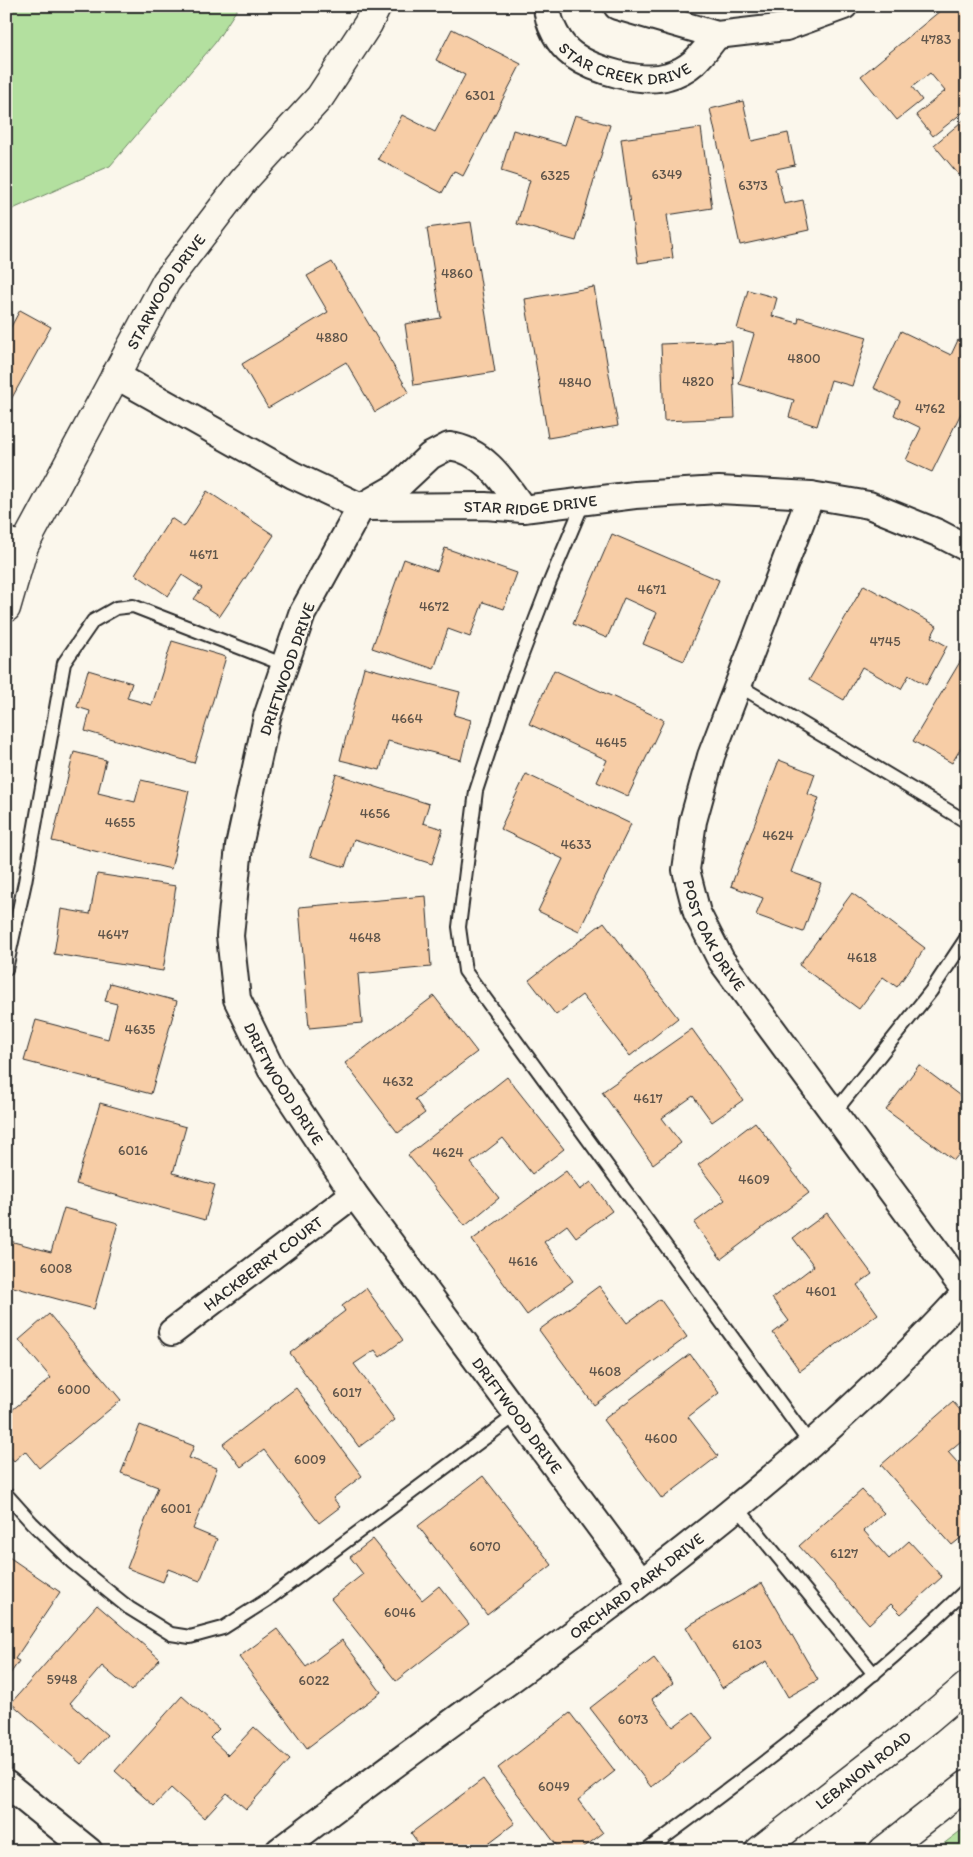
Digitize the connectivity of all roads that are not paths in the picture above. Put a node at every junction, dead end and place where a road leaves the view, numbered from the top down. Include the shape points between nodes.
1 (377, 6) edge
2 (547, 6) edge
3 (616, 6) edge
4 (844, 6) edge
5 (717, 35) junction
6 (116, 375) junction
7 (811, 495) junction
8 (584, 501) junction
9 (361, 507) junction
10 (522, 509) junction
11 (15, 544) edge
12 (967, 548) edge
13 (6, 608) edge
14 (285, 665) junction
15 (738, 685) junction
16 (967, 822) edge
17 (967, 937) edge
18 (6, 969) edge
19 (834, 1113) junction
20 (354, 1194) junction
21 (966, 1291) edge
22 (172, 1332) dead end
23 (517, 1414) junction
24 (812, 1445) junction
25 (6, 1494) edge
26 (737, 1507) junction
27 (641, 1582) junction
28 (967, 1589) edge
29 (874, 1674) junction
30 (967, 1686) edge
31 (6, 1784) edge
32 (967, 1785) edge
33 (89, 1851) edge
34 (279, 1851) edge
35 (646, 1851) edge
36 (759, 1851) edge
37 (883, 1851) edge

1 - 6 street, STARWOOD DRIVE via 320,97 243,181 166,282
2 - 5 street, STAR CREEK DRIVE via 560,43 572,54 595,66 632,77 668,77 681,71 695,62
3 - 5 street, STAR CREEK DRIVE
4 - 5 street, STAR CREEK DRIVE via 786,27
6 - 9 street, STAR RIDGE DRIVE via 293,475
6 - 11 street, STARWOOD DRIVE
7 - 8 street, STAR RIDGE DRIVE via 719,490
7 - 12 street, STAR RIDGE DRIVE via 869,505
7 - 15 street, POST OAK DRIVE
8 - 10 street, STAR RIDGE DRIVE
8 - 24 lane via 512,681 476,791 459,927 465,971
9 - 10 street, STAR RIDGE DRIVE via 485,506
9 - 10 street via 398,486 430,456 449,446 479,457 507,486
9 - 14 street, DRIFTWOOD DRIVE via 302,614
11 - 13 street, STARWOOD DRIVE
14 - 18 lane via 133,606 116,608 93,622 64,663
14 - 20 street, DRIFTWOOD DRIVE via 267,718 239,846 230,936 237,999 271,1068
15 - 16 lane
15 - 19 street, POST OAK DRIVE via 708,765 693,820 686,870 697,913 721,960
17 - 19 lane via 931,991
19 - 21 street, POST OAK DRIVE
20 - 22 street, HACKBERRY COURT
20 - 23 street, DRIFTWOOD DRIVE
21 - 24 street, ORCHARD PARK DRIVE via 885,1376
23 - 25 lane via 267,1600 223,1628 190,1637 171,1634 129,1608 72,1562
23 - 27 street, DRIFTWOOD DRIVE
24 - 26 street, ORCHARD PARK DRIVE
26 - 27 street, ORCHARD PARK DRIVE
26 - 29 lane
27 - 34 street, ORCHARD PARK DRIVE
28 - 29 lane
29 - 35 lane via 770,1758
30 - 36 street, LEBANON ROAD
31 - 33 street
32 - 37 street

